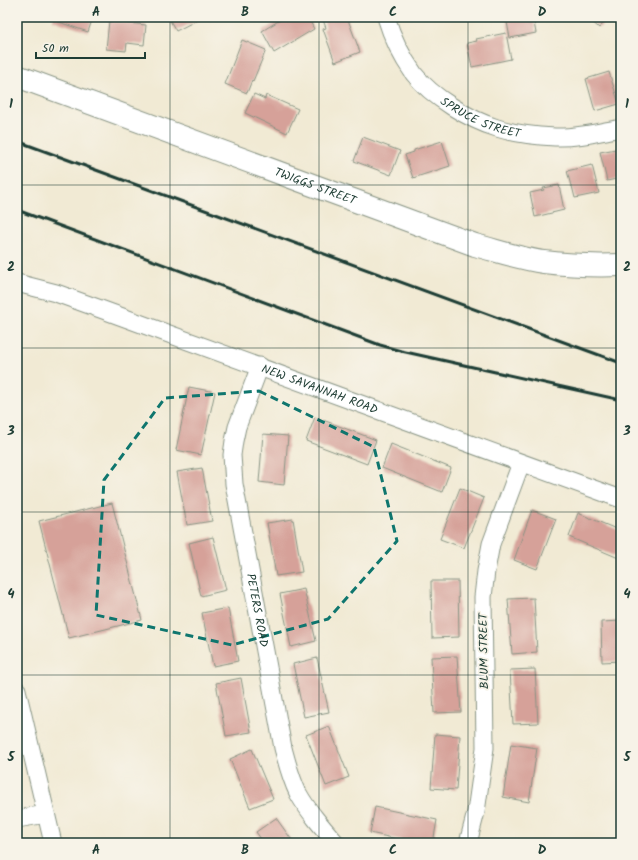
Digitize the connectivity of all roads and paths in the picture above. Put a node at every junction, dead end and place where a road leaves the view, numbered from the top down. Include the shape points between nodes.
1 (386, 17) edge
2 (17, 76) edge
3 (621, 128) edge
4 (621, 265) edge
5 (17, 283) edge
6 (260, 366) junction
7 (521, 463) junction
8 (621, 499) edge
9 (17, 690) edge
10 (46, 814) junction
11 (17, 819) edge
12 (53, 843) edge
13 (336, 843) edge
14 (468, 843) edge

1 - 3 street, SPRUCE STREET via 396,44 415,75 426,87 467,116 498,129 529,135 556,137
2 - 4 main road, TWIGGS STREET via 475,245 543,262
5 - 6 street, NEW SAVANNAH ROAD via 92,306
6 - 7 street, NEW SAVANNAH ROAD
6 - 13 street, PETERS ROAD via 237,427 232,455 234,484 283,748 303,802
7 - 8 street, NEW SAVANNAH ROAD
7 - 14 street, BLUM STREET via 491,544 486,572 483,597 486,748 476,812
9 - 10 street
10 - 11 street
10 - 12 street

